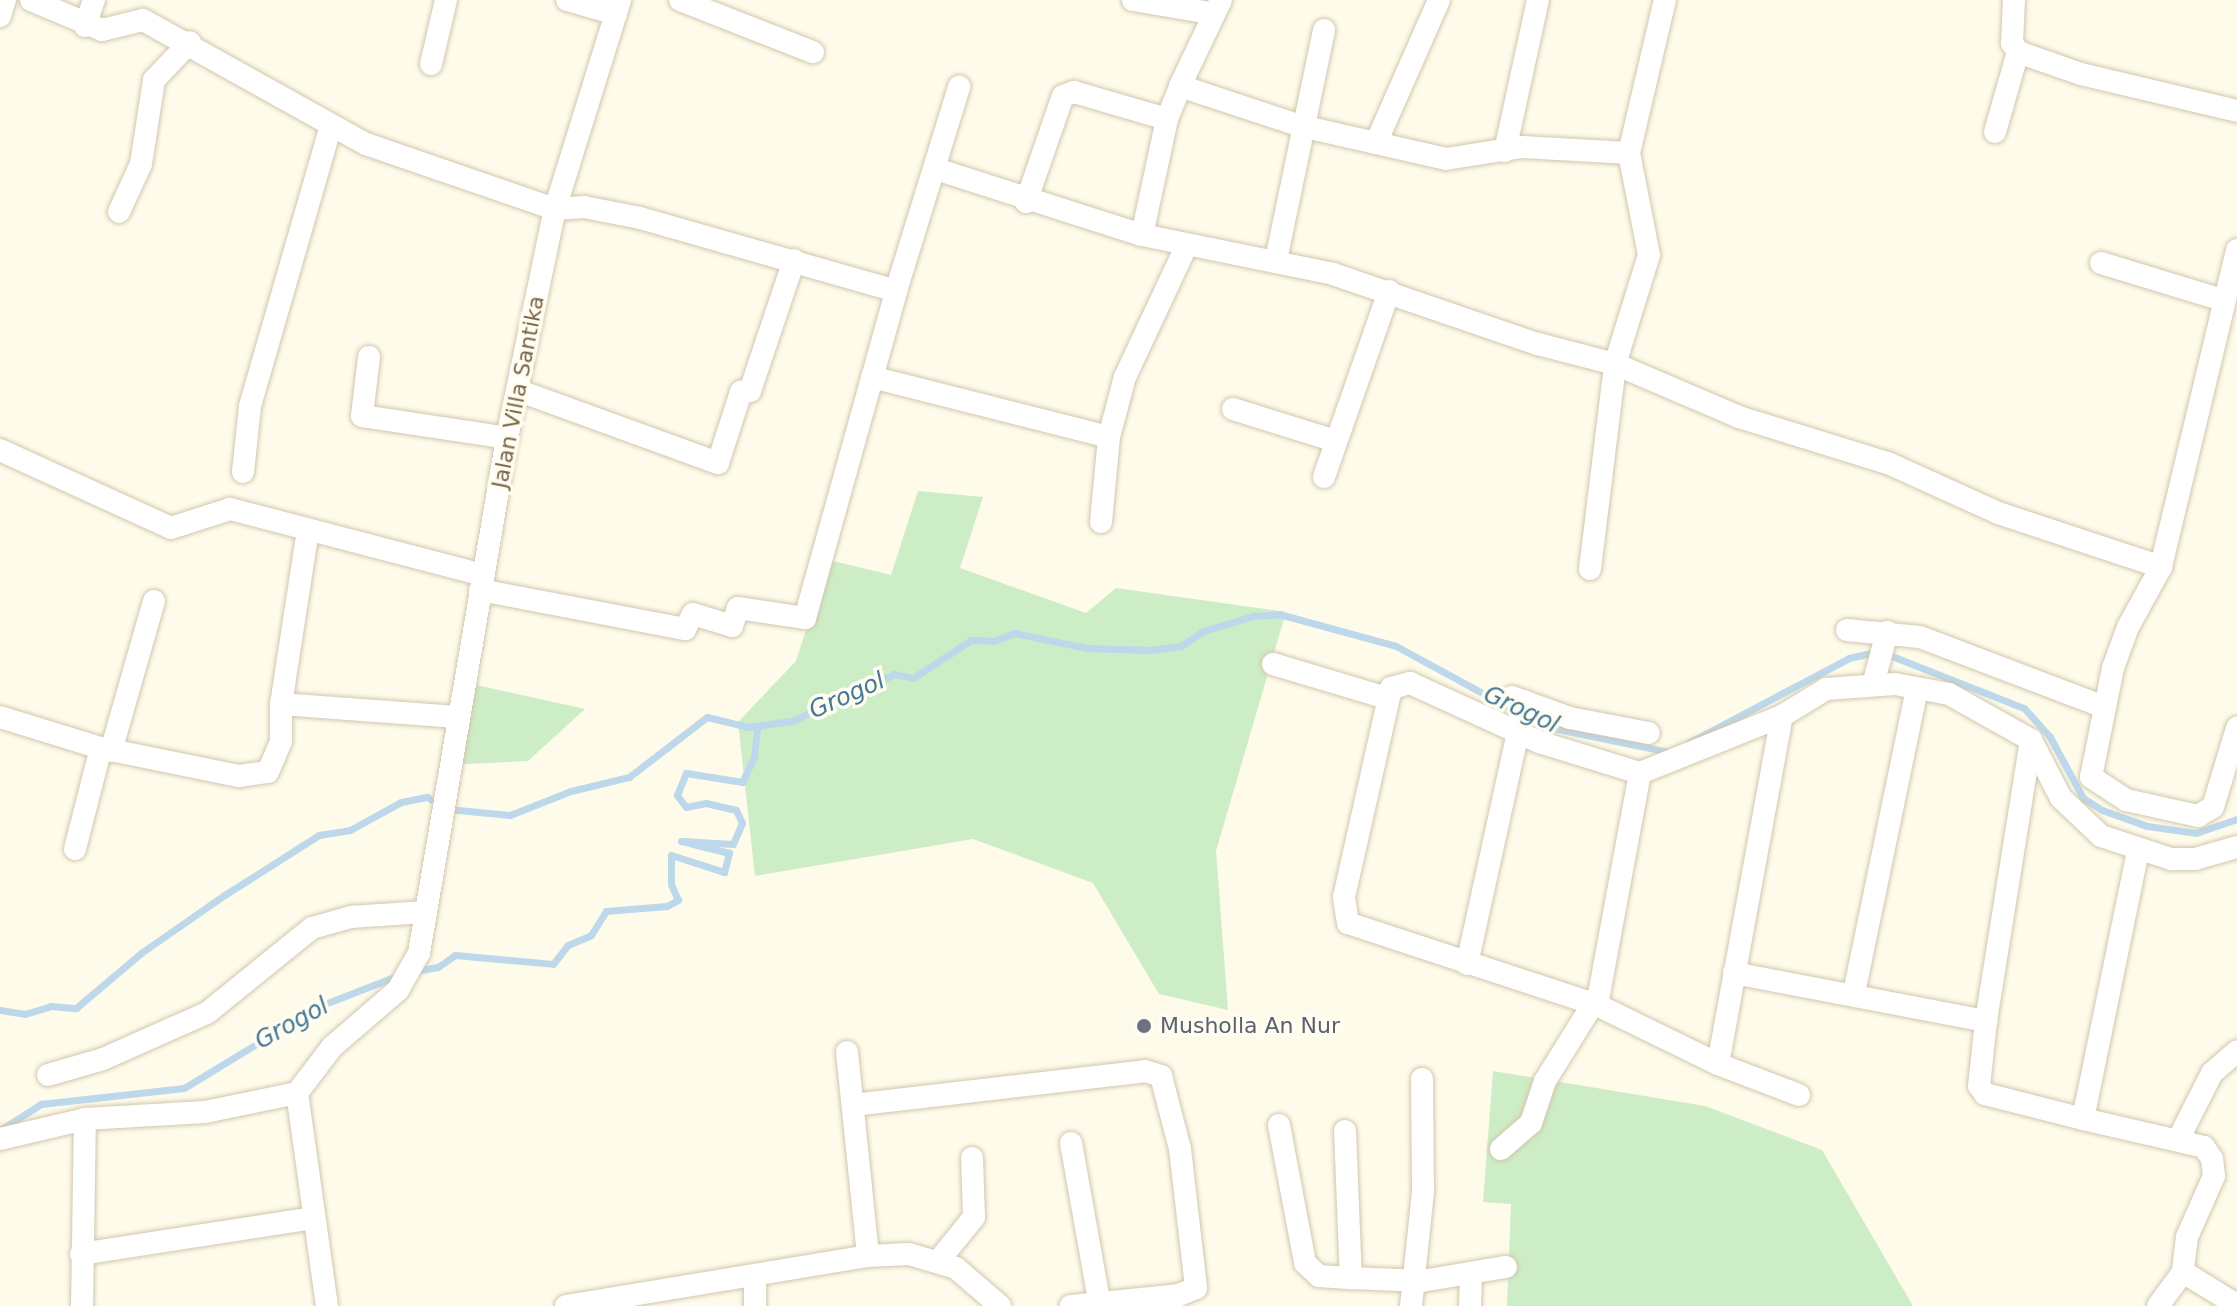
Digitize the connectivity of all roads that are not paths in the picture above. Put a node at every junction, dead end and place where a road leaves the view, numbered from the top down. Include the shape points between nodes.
1 (5, 0) edge
2 (31, 0) edge
3 (94, 0) edge
4 (446, 0) edge
5 (567, 0) edge
6 (680, 0) edge
7 (1133, 0) edge
8 (1439, 0) edge
9 (1538, 0) edge
10 (1665, 0) edge
11 (2014, 0) edge
12 (1157, 2) edge
13 (1216, 6) edge
14 (618, 7) edge
15 (0, 16) edge
16 (85, 26) junction
17 (1324, 30) dead end
18 (190, 42) junction
19 (813, 52) dead end
20 (2018, 52) junction
21 (431, 64) dead end
22 (1180, 86) junction
23 (959, 87) dead end
24 (2237, 111) edge
25 (1167, 119) junction
26 (331, 125) junction
27 (1301, 126) junction
28 (1995, 132) dead end
29 (1376, 143) junction
30 (1505, 151) junction
31 (1629, 153) junction
32 (936, 169) junction
33 (1026, 202) junction
34 (555, 209) junction
35 (119, 212) dead end
36 (1142, 235) junction
37 (1186, 247) junction
38 (2237, 250) edge
39 (794, 260) junction
40 (1276, 260) junction
41 (2101, 263) dead end
42 (896, 291) junction
43 (1389, 291) junction
44 (2222, 300) junction
45 (369, 357) dead end
46 (1615, 364) junction
47 (872, 377) junction
48 (517, 390) junction
49 (1233, 409) dead end
50 (1109, 437) junction
51 (507, 438) junction
52 (1336, 441) junction
53 (0, 450) edge
54 (243, 472) dead end
55 (1324, 477) dead end
56 (1101, 522) dead end
57 (308, 530) junction
58 (2161, 567) junction
59 (1590, 569) dead end
60 (482, 582) junction
61 (154, 601) dead end
62 (1847, 630) dead end
63 (1887, 632) junction
64 (1273, 664) dead end
65 (1874, 681) junction
66 (1917, 689) junction
67 (1386, 698) junction
68 (281, 704) junction
69 (2104, 707) junction
70 (1782, 716) junction
71 (0, 717) edge
72 (457, 717) junction
73 (2237, 728) edge
74 (1517, 733) junction
75 (1649, 733) dead end
76 (2031, 740) junction
77 (106, 750) junction
78 (1640, 773) junction
79 (2237, 847) edge
80 (75, 849) dead end
81 (2138, 852) junction
82 (425, 912) junction
83 (1467, 964) junction
84 (1734, 973) junction
85 (1854, 993) junction
86 (1595, 1004) junction
87 (1986, 1021) junction
88 (2237, 1051) edge
89 (847, 1052) dead end
90 (1718, 1064) junction
91 (48, 1075) dead end
92 (1422, 1079) dead end
93 (297, 1093) junction
94 (1799, 1095) dead end
95 (853, 1105) junction
96 (85, 1119) junction
97 (2083, 1119) junction
98 (1279, 1125) dead end
99 (1345, 1131) dead end
100 (0, 1139) edge
101 (2178, 1140) junction
102 (1071, 1143) dead end
103 (1501, 1149) dead end
104 (972, 1158) dead end
105 (313, 1218) junction
106 (81, 1254) junction
107 (868, 1256) junction
108 (940, 1259) junction
109 (1506, 1267) dead end
110 (2183, 1272) junction
111 (1471, 1273) junction
112 (755, 1278) junction
113 (1351, 1278) junction
114 (1413, 1281) junction
115 (1099, 1300) junction
116 (2237, 1305) edge
117 (82, 1306) edge
118 (327, 1306) edge
119 (566, 1306) edge
120 (755, 1306) edge
121 (1000, 1306) edge
122 (1071, 1306) edge
123 (1411, 1306) edge
124 (1470, 1306) edge
125 (2158, 1306) edge

1 - 15 street
2 - 16 street
3 - 16 street
4 - 21 street
5 - 14 street
6 - 19 street
7 - 12 street
8 - 29 street
9 - 30 street
10 - 31 street
11 - 20 street via 2012,43
12 - 13 street
13 - 22 street
14 - 34 street, Jalan Villa Santika
16 - 18 street via 102,30 143,20
17 - 27 street
18 - 26 street
18 - 35 street via 154,80 141,164
20 - 24 street via 2081,74
20 - 28 street
22 - 25 street
22 - 27 street
23 - 32 street
25 - 33 street via 1074,92 1063,96
25 - 36 street
26 - 34 street via 366,144
26 - 54 street via 250,406
27 - 29 street
27 - 40 street
29 - 30 street via 1446,159
30 - 31 street via 1522,147
31 - 46 street via 1649,255
32 - 33 street
32 - 42 street
33 - 36 street
34 - 39 street via 584,207 640,218
34 - 48 street, Jalan Villa Santika
36 - 37 street
37 - 40 street
37 - 50 street via 1125,377
38 - 44 street
39 - 42 street
39 - 48 street via 750,391 741,392 718,463
40 - 43 street
41 - 44 street
42 - 47 street
43 - 46 street via 1538,344
43 - 52 street
44 - 58 street
45 - 51 street via 362,416
46 - 58 street via 1739,417 1888,463 1998,513
46 - 59 street
47 - 50 street
47 - 60 street via 805,618 738,608 732,626 693,614 685,629
48 - 51 street, Jalan Villa Santika
49 - 52 street
50 - 56 street
51 - 60 street, Jalan Villa Santika
52 - 55 street
53 - 57 street via 171,528 230,509
57 - 60 street
57 - 68 street
58 - 69 street via 2128,627
60 - 72 street, Jalan Villa Santika
61 - 77 street
62 - 63 street
63 - 65 street
63 - 69 street via 1920,637
64 - 67 street
65 - 66 street
65 - 70 street via 1826,689
66 - 76 street via 1949,694
66 - 85 street
67 - 74 street via 1397,683 1410,683
67 - 83 street via 1344,897 1346,917 1355,926
68 - 72 street
68 - 77 street via 281,741 268,772 239,776
69 - 73 street via 2091,777 2126,800 2198,816 2213,807
70 - 78 street
70 - 84 street
71 - 77 street
72 - 82 street, Jalan Villa Santika
74 - 75 street via 1518,699 1570,718
74 - 78 street
74 - 83 street
76 - 81 street via 2075,817
76 - 87 street
77 - 80 street
78 - 86 street
79 - 81 street via 2195,859
81 - 97 street
82 - 91 street via 341,919 312,928 207,1013 116,1054
82 - 93 street, Jalan Villa Santika via 419,953 398,990 332,1047
83 - 86 street
84 - 85 street
84 - 90 street
85 - 87 street
86 - 90 street
86 - 103 street via 1545,1081 1531,1123
87 - 97 street via 1982,1092
88 - 101 street via 2212,1073
89 - 95 street
90 - 94 street
92 - 114 street via 1423,1192
93 - 96 street via 205,1112
93 - 105 street
95 - 107 street
95 - 115 street via 1145,1071 1161,1076 1180,1149 1196,1288 1179,1295
96 - 100 street
96 - 106 street
97 - 101 street
98 - 113 street via 1305,1263 1319,1276
99 - 113 street
101 - 110 street via 2204,1147 2214,1167 2187,1237
102 - 115 street
104 - 108 street via 974,1217
105 - 106 street
105 - 118 street
106 - 117 street
107 - 108 street
107 - 112 street
108 - 121 street
109 - 111 street
110 - 116 street
110 - 125 street
111 - 114 street
111 - 124 street
112 - 119 street
112 - 120 street
113 - 114 street
114 - 123 street
115 - 122 street

